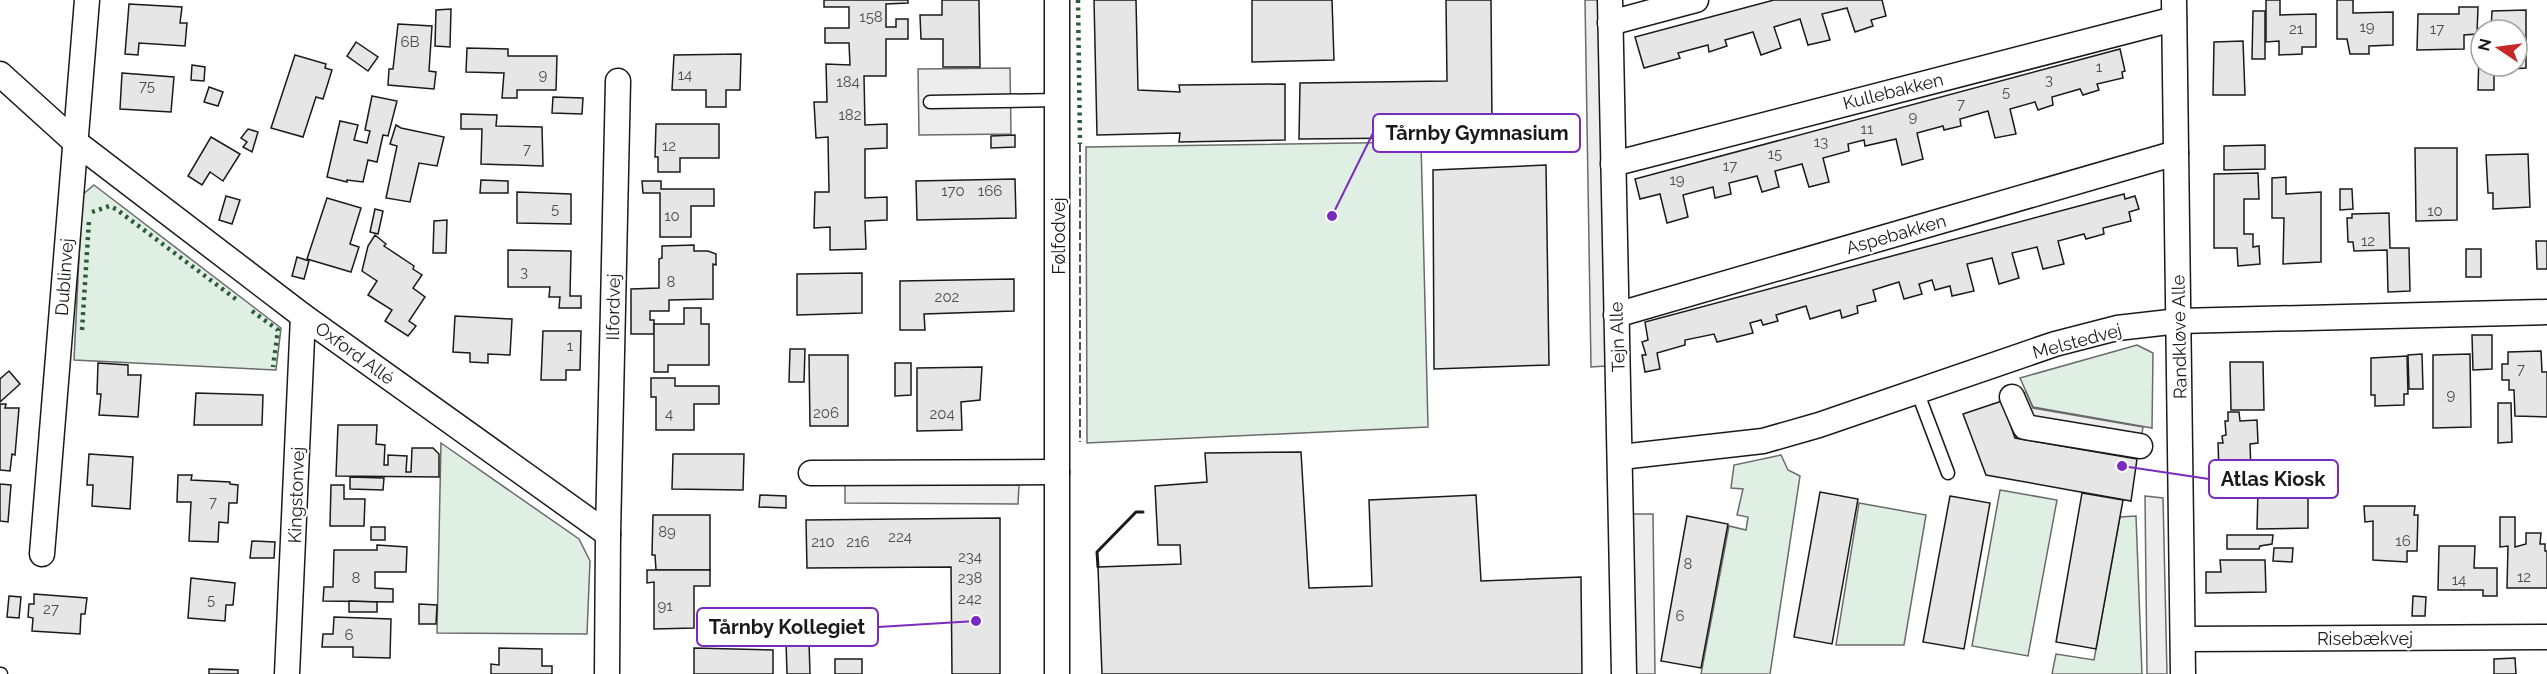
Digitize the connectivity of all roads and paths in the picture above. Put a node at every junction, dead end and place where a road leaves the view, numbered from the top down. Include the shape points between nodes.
1 (87, 0) edge
2 (1057, 0) edge
3 (1696, 0) edge
4 (2174, 9) edge
5 (1610, 12) edge
6 (0, 74) edge
7 (618, 81) dead end
8 (1058, 100) junction
9 (930, 102) dead end
10 (74, 141) junction
11 (2176, 153) junction
12 (1612, 164) junction
13 (2547, 312) edge
14 (1616, 315) junction
15 (303, 316) junction
16 (2179, 321) junction
17 (1917, 391) junction
18 (2012, 398) dead end
19 (2140, 446) dead end
20 (1621, 457) junction
21 (1057, 472) junction
22 (811, 473) dead end
23 (1948, 473) dead end
24 (608, 534) junction
25 (42, 554) dead end
26 (2547, 637) edge
27 (2183, 639) junction
28 (287, 674) edge
29 (607, 674) edge
30 (1057, 674) edge
31 (1624, 674) edge
32 (2183, 674) edge

1 - 10 street, Dublinvej
2 - 8 street, Følfodvej
3 - 5 street
4 - 11 street, Randkløve Alle
4 - 12 street, Kullebakken
5 - 12 street, Tejn Alle
6 - 10 street, Oxford Allé
7 - 24 street, Ilfordvej
8 - 9 lane
8 - 21 street, Følfodvej
10 - 15 street, Oxford Allé
10 - 25 street, Dublinvej
11 - 14 street, Aspebakken
11 - 16 street, Randkløve Alle
12 - 14 street, Tejn Alle
13 - 16 street, Melstedvej
14 - 20 street, Tejn Alle
15 - 24 street, Oxford Allé
15 - 28 street, Kingstonvej
16 - 17 street, Melstedvej via 2117,328 2055,344
16 - 27 street, Randkløve Alle
17 - 20 street, Melstedvej via 1763,441
17 - 23 lane
18 - 19 street via 2025,427
20 - 31 street, Tejn Alle
21 - 22 street
21 - 30 street, Følfodvej
24 - 29 street
26 - 27 street, Risebækvej
27 - 32 street, Randkløve Alle

